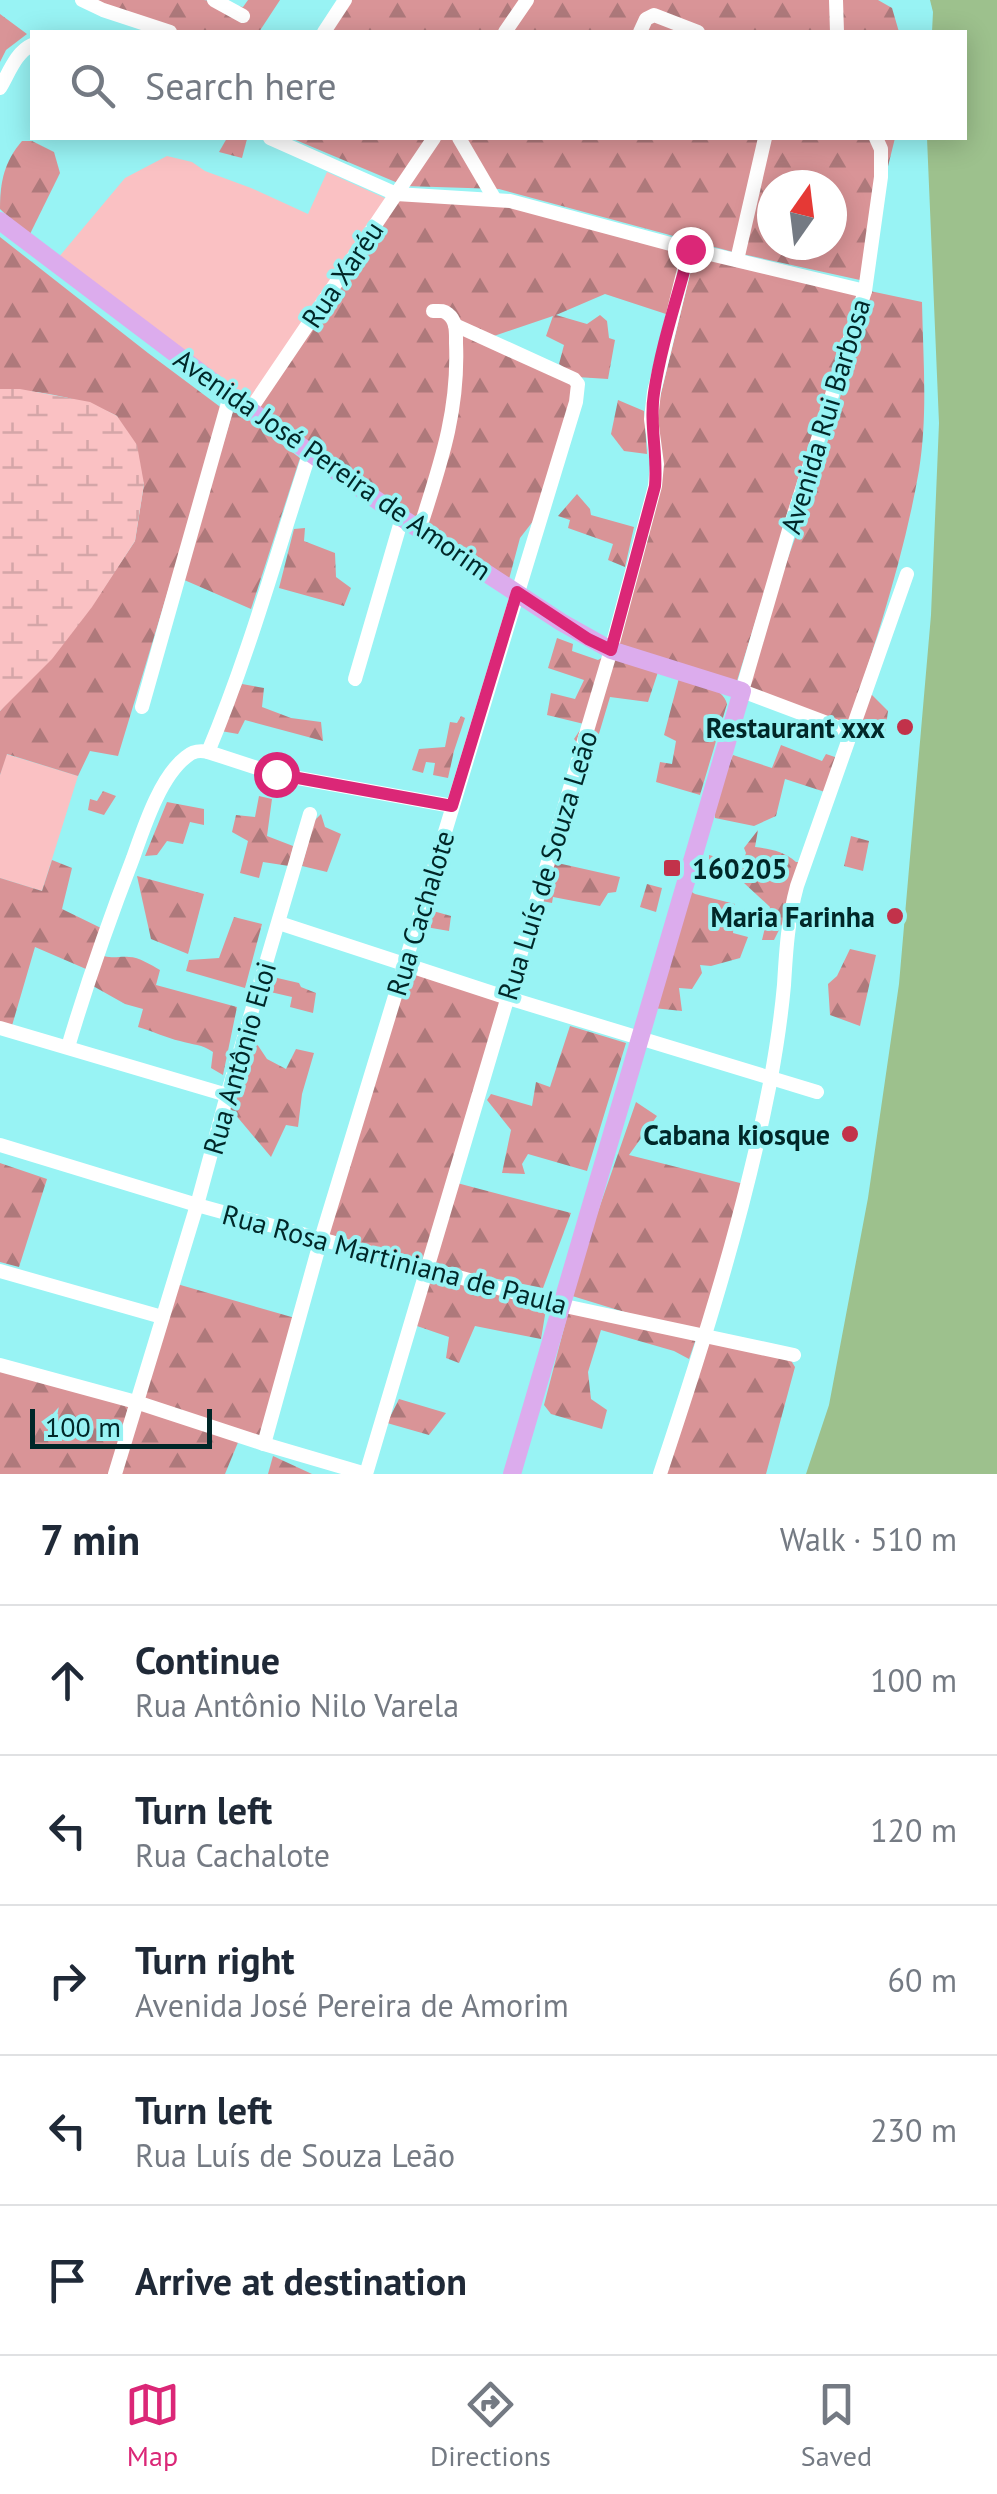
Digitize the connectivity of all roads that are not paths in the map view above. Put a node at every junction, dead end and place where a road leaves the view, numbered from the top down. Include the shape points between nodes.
1 (82, 0) edge
2 (214, 0) edge
3 (345, 0) edge
4 (527, 0) edge
5 (836, 0) edge
6 (244, 16) dead end
7 (164, 30) edge
8 (325, 30) edge
9 (506, 30) edge
10 (641, 30) edge
11 (692, 30) edge
12 (838, 30) edge
13 (30, 46) edge
14 (0, 88) edge
15 (274, 140) edge
16 (433, 140) edge
17 (461, 140) edge
18 (765, 140) edge
19 (877, 140) edge
20 (396, 194) junction
21 (494, 198) junction
22 (0, 221) edge
23 (690, 249) junction
24 (737, 260) junction
25 (865, 291) junction
26 (433, 311) dead end
27 (455, 325) junction
28 (230, 396) junction
29 (250, 410) junction
30 (310, 452) junction
31 (402, 518) junction
32 (420, 528) junction
33 (907, 574) dead end
34 (517, 592) junction
35 (611, 650) junction
36 (355, 679) dead end
37 (742, 691) junction
38 (142, 707) dead end
39 (851, 732) junction
40 (208, 752) junction
41 (452, 806) junction
42 (310, 814) dead end
43 (279, 923) junction
44 (405, 966) junction
45 (508, 998) junction
46 (0, 1028) edge
47 (641, 1037) junction
48 (68, 1047) junction
49 (771, 1078) junction
50 (817, 1092) dead end
51 (227, 1095) junction
52 (0, 1145) edge
53 (198, 1205) junction
54 (322, 1239) junction
55 (426, 1269) junction
56 (0, 1270) edge
57 (560, 1305) junction
58 (162, 1317) junction
59 (706, 1336) junction
60 (794, 1354) dead end
61 (0, 1365) edge
62 (136, 1402) junction
63 (264, 1444) junction
64 (115, 1474) edge
65 (366, 1474) edge
66 (512, 1474) edge
67 (660, 1474) edge

1 - 7 street
2 - 6 street
3 - 8 street
4 - 9 street
5 - 12 street
10 - 11 street via 654,16
13 - 14 street
15 - 20 street
16 - 20 street, Rua Xaréu
17 - 21 street
18 - 24 street
19 - 25 street, Avenida Rui Barbosa via 881,177
20 - 21 street
20 - 29 street, Rua Xaréu
21 - 23 street
22 - 28 main road, Avenida José Pereira de Amorim
23 - 24 street
23 - 35 street, Rua Luís de Souza Leão via 654,392 655,486
24 - 25 street
25 - 37 street, Avenida Rui Barbosa
26 - 27 street via 444,311
27 - 32 street via 453,415
27 - 34 street, Rua Cachalote via 578,384
28 - 29 main road, Avenida José Pereira de Amorim
28 - 38 street
29 - 30 main road, Avenida José Pereira de Amorim
30 - 31 main road, Avenida José Pereira de Amorim
30 - 40 street
31 - 32 main road, Avenida José Pereira de Amorim
31 - 36 street
32 - 34 main road, Avenida José Pereira de Amorim
33 - 39 street
34 - 35 main road, Avenida José Pereira de Amorim
34 - 41 street, Rua Cachalote
35 - 37 main road, Avenida José Pereira de Amorim
35 - 45 street, Rua Luís de Souza Leão
37 - 39 street
37 - 47 main road
39 - 49 street via 796,886
40 - 41 street via 276,774
40 - 48 street via 199,750 178,766 146,823
41 - 44 street, Rua Cachalote
42 - 43 street, Rua Antônio Eloi
43 - 44 street
43 - 51 street, Rua Antônio Eloi
44 - 45 street
44 - 54 street, Rua Cachalote
45 - 47 street
45 - 55 street, Rua Luís de Souza Leão
46 - 48 street
47 - 49 street
47 - 57 main road
48 - 51 street
49 - 50 street
49 - 59 street
51 - 53 street, Rua Antônio Eloi
52 - 53 street, Rua Rosa Martiniana de Paula
53 - 54 street, Rua Rosa Martiniana de Paula
53 - 58 street, Rua Antônio Eloi
54 - 55 street, Rua Rosa Martiniana de Paula
54 - 63 street, Rua Cachalote
55 - 57 street, Rua Rosa Martiniana de Paula
55 - 65 street, Rua Luís de Souza Leão
56 - 58 street
57 - 59 street, Rua Rosa Martiniana de Paula
57 - 66 main road
58 - 62 street, Rua Antônio Eloi
59 - 60 street, Rua Rosa Martiniana de Paula
59 - 67 street
61 - 62 street
62 - 63 street
62 - 64 street, Rua Antônio Eloi
63 - 65 street

